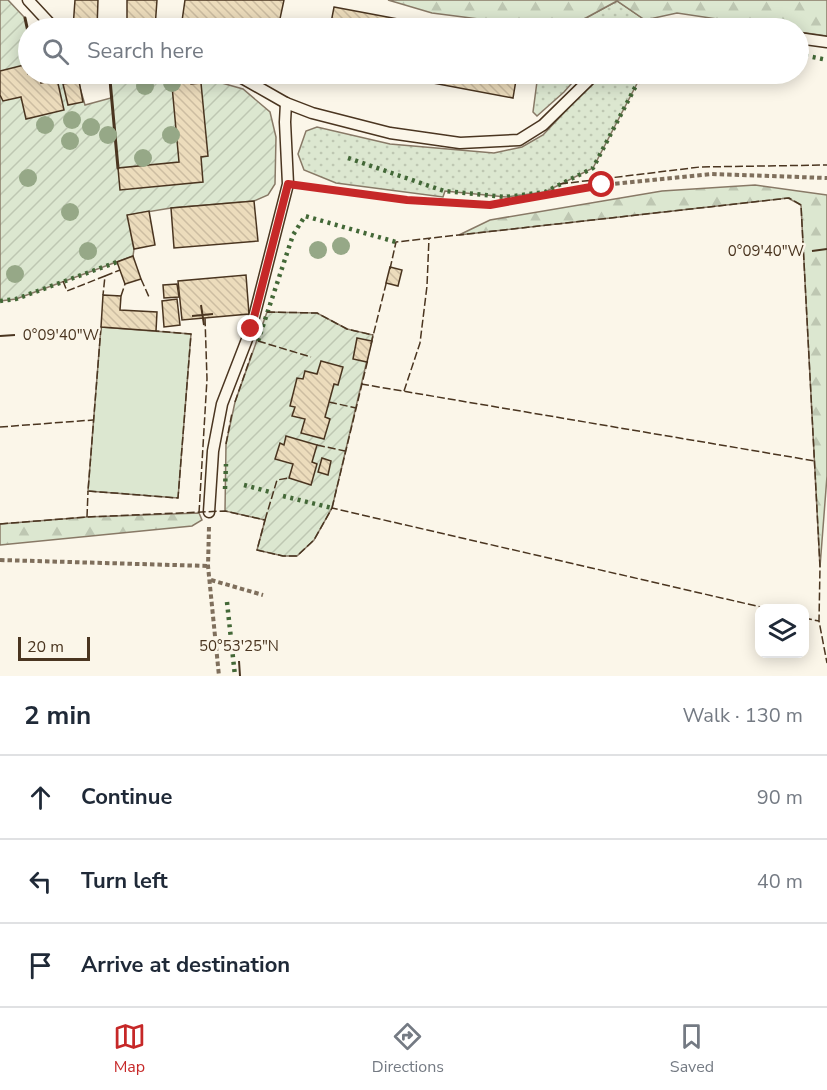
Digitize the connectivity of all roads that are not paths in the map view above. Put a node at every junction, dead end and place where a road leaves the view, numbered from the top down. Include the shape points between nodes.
1 (28, 0) edge
2 (45, 18) edge
3 (809, 40) edge
4 (827, 42) edge
5 (253, 84) edge
6 (585, 84) edge
7 (286, 104) junction
8 (209, 512) road end

1 - 2 lane
3 - 4 lane
5 - 7 lane
6 - 7 lane via 543,124 519,140 460,143 426,139
7 - 8 lane via 288,184 251,329 222,404 213,451

